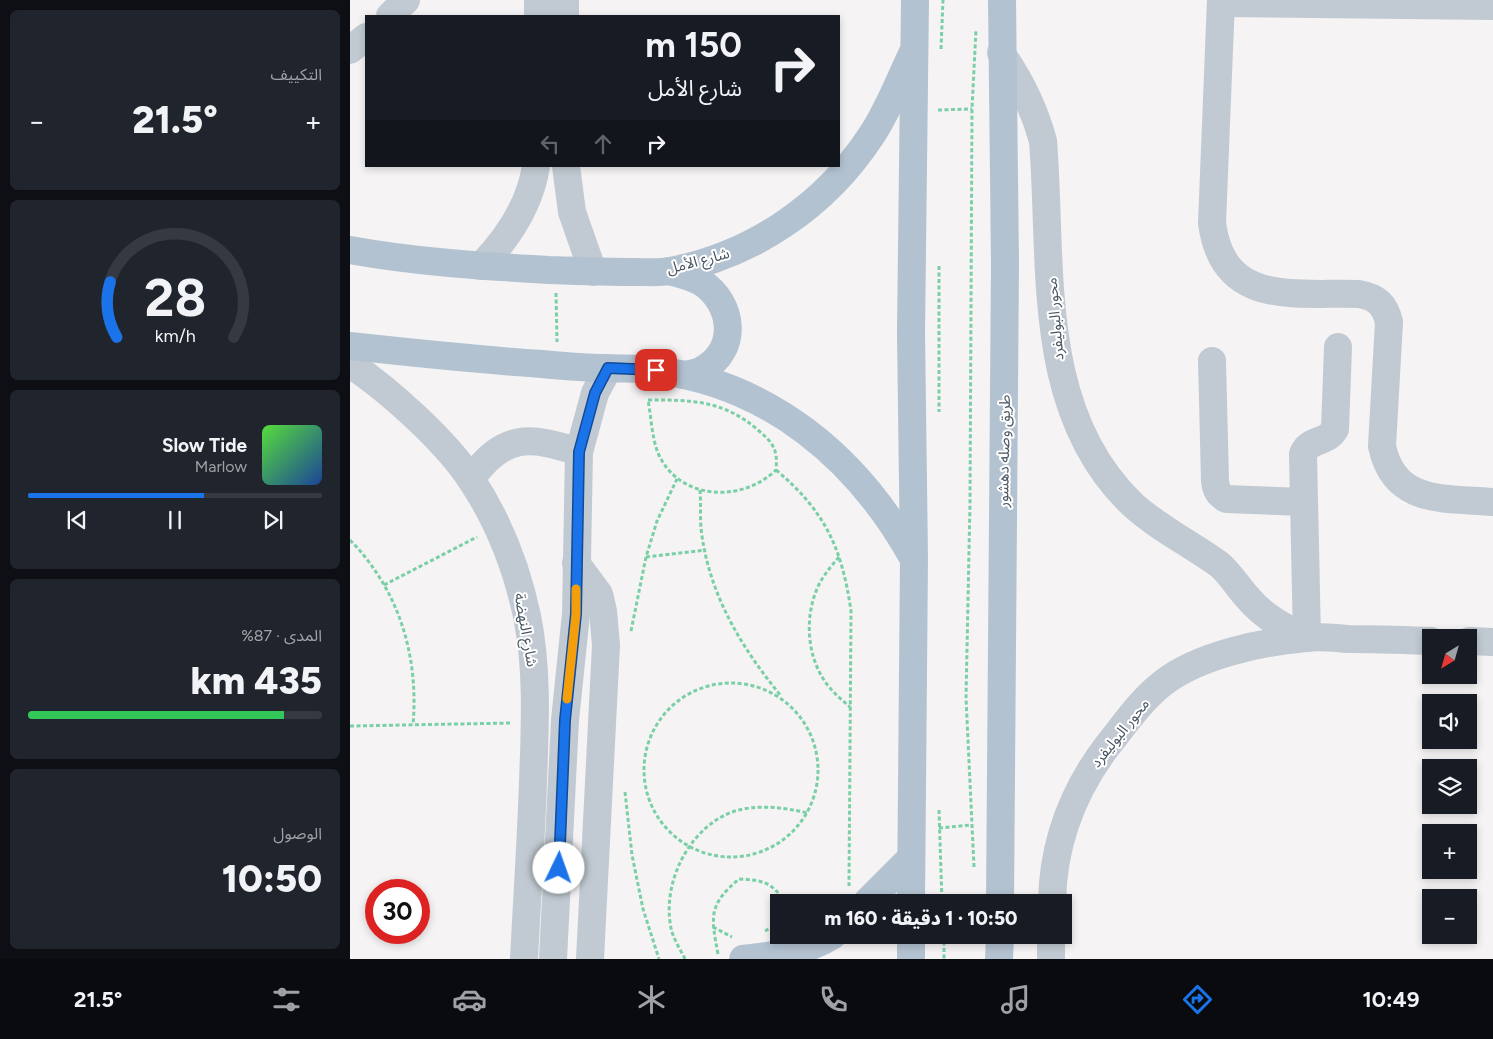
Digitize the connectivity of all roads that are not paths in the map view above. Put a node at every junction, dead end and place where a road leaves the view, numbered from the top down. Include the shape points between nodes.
1 (406, 0) edge
2 (538, 0) edge
3 (565, 0) edge
4 (915, 0) edge
5 (1002, 0) edge
6 (1221, 2) edge
7 (1493, 6) edge
8 (391, 15) edge
9 (538, 15) edge
10 (565, 15) edge
11 (365, 38) edge
12 (916, 46) junction
13 (350, 50) edge
14 (1001, 53) junction
15 (536, 167) edge
16 (566, 167) edge
17 (350, 250) edge
18 (481, 266) junction
19 (594, 272) junction
20 (668, 272) junction
21 (350, 346) edge
22 (1338, 347) dead end
23 (1212, 361) dead end
24 (350, 364) edge
25 (608, 368) junction
26 (684, 375) junction
27 (579, 452) junction
28 (471, 479) junction
29 (1304, 502) junction
30 (1493, 502) edge
31 (914, 558) junction
32 (576, 563) junction
33 (1306, 638) junction
34 (1422, 640) edge
35 (1478, 641) edge
36 (1493, 642) edge
37 (912, 858) junction
38 (863, 894) edge
39 (911, 894) edge
40 (1000, 894) edge
41 (1052, 894) edge
42 (816, 944) edge
43 (911, 944) edge
44 (1000, 944) edge
45 (1051, 944) edge
46 (524, 959) edge
47 (553, 959) edge
48 (590, 959) edge
49 (743, 959) edge
50 (911, 959) edge
51 (1000, 959) edge
52 (1051, 959) edge

1 - 8 street
2 - 9 street
3 - 10 street
4 - 12 main road
5 - 14 main road, طريق وصله دهشور
6 - 7 street
6 - 30 street via 1212,223 1214,244 1224,263 1239,278 1257,288 1278,292 1359,294 1380,302 1389,322 1382,446 1392,473 1402,484 1428,497
11 - 13 street
12 - 20 main road, شارع الأمل via 872,134 842,175 806,210 764,238 725,256
12 - 31 main road via 911,333
14 - 33 street, محور البوليفرد via 1031,102 1043,141 1054,340 1065,391 1086,440 1132,504 1220,565 1272,620
14 - 40 main road, طريق وصله دهشور via 1005,263
15 - 18 street via 515,225
16 - 19 street via 572,212
17 - 18 main road, شارع الأمل via 393,258
18 - 19 main road, شارع الأمل
19 - 20 main road, شارع الأمل
20 - 26 main road via 702,282 725,308 730,325 726,343 716,359 702,370
21 - 25 main road via 467,359
22 - 29 street via 1335,429 1328,438 1310,444 1303,454
23 - 29 street via 1215,488 1226,500
24 - 28 street, شارع النهضة via 400,403
25 - 26 main road
25 - 27 street via 595,393
26 - 31 main road via 750,398 813,436 871,491
27 - 28 street via 548,442 525,440 503,447 484,460
27 - 32 street
28 - 46 street, شارع النهضة via 497,527 514,568 527,617 534,668 536,722
29 - 33 street
31 - 37 main road
32 - 47 street via 576,614 565,720
32 - 48 street via 599,594 606,644
33 - 34 street, محور البوليفرد
33 - 41 street, محور البوليفرد via 1235,650 1198,662 1163,682 1137,707 1091,767 1073,801 1058,846
35 - 36 street
37 - 38 main road
37 - 39 main road
42 - 49 main road via 794,952
43 - 50 main road
44 - 51 main road
45 - 52 street

